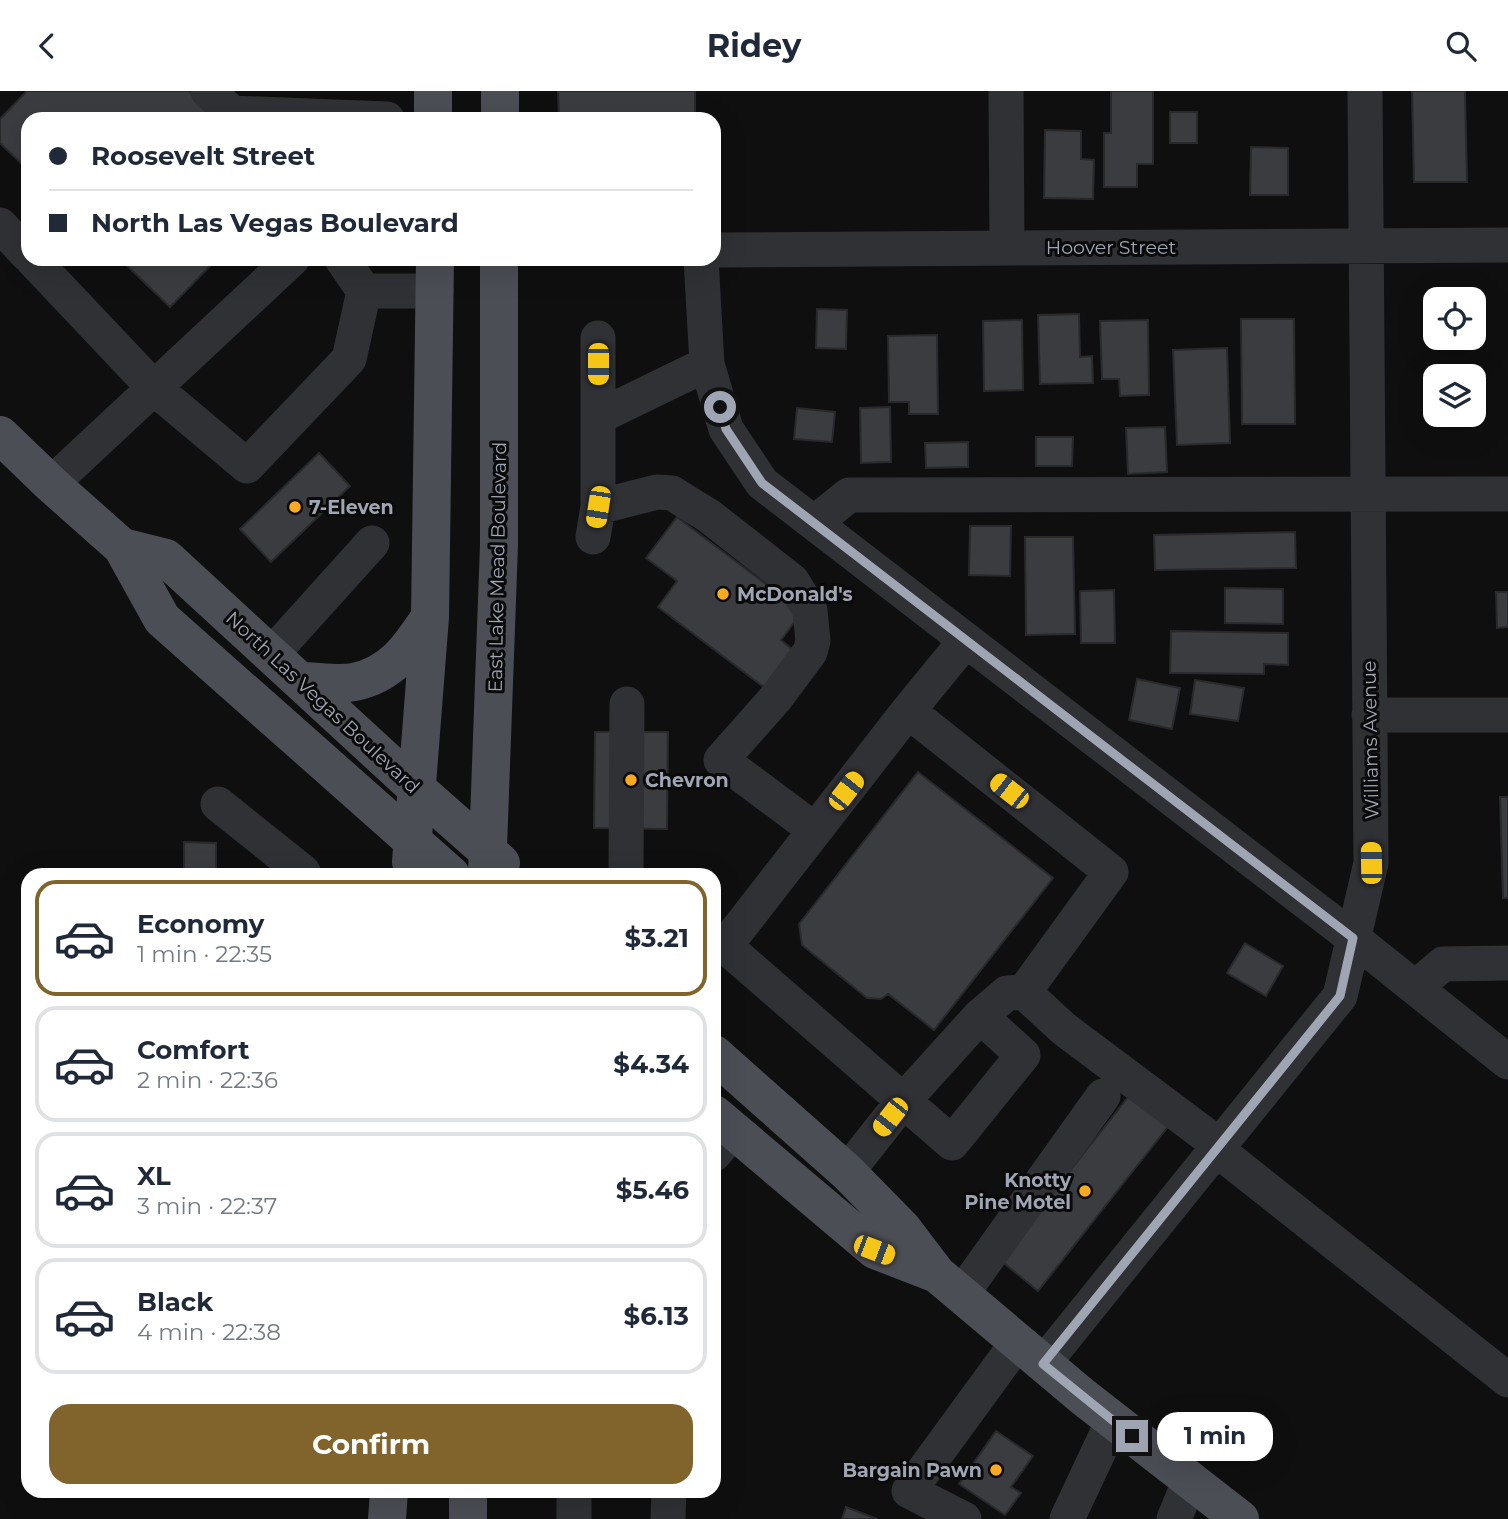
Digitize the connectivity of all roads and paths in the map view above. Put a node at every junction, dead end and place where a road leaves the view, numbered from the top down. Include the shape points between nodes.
1 (208, 91) edge
2 (357, 91) edge
3 (433, 91) edge
4 (500, 91) edge
5 (1006, 91) edge
6 (1365, 91) edge
7 (231, 112) edge
8 (356, 112) edge
9 (433, 112) edge
10 (500, 112) edge
11 (0, 225) edge
12 (1508, 245) edge
13 (1366, 246) junction
14 (21, 248) edge
15 (1007, 248) junction
16 (721, 250) edge
17 (39, 266) edge
18 (285, 266) edge
19 (347, 266) edge
20 (499, 266) edge
21 (701, 266) edge
22 (436, 275) edge
23 (364, 291) junction
24 (598, 338) dead end
25 (707, 364) junction
26 (154, 389) junction
27 (598, 417) junction
28 (0, 435) edge
29 (51, 484) junction
30 (1508, 494) edge
31 (1368, 495) junction
32 (814, 523) junction
33 (372, 544) dead end
34 (122, 547) junction
35 (430, 617) junction
36 (966, 640) junction
37 (271, 655) junction
38 (300, 681) junction
39 (627, 704) dead end
40 (908, 711) junction
41 (1369, 715) junction
42 (1508, 715) edge
43 (416, 788) junction
44 (218, 804) dead end
45 (815, 830) junction
46 (412, 858) edge
47 (496, 867) edge
48 (298, 868) edge
49 (434, 868) edge
50 (626, 868) edge
51 (1353, 938) junction
52 (1508, 963) edge
53 (1416, 987) junction
54 (1024, 992) junction
55 (980, 1016) junction
56 (721, 1060) edge
57 (1508, 1062) edge
58 (1103, 1096) dead end
59 (903, 1101) junction
60 (721, 1134) edge
61 (1218, 1147) junction
62 (847, 1172) junction
63 (949, 1285) junction
64 (1030, 1354) junction
65 (1508, 1380) edge
66 (1113, 1421) junction
67 (1190, 1480) junction
68 (388, 1498) edge
69 (468, 1498) edge
70 (575, 1498) edge
71 (669, 1498) edge
72 (387, 1519) edge
73 (468, 1519) edge
74 (574, 1519) edge
75 (668, 1519) edge
76 (964, 1519) edge
77 (1067, 1519) edge
78 (1174, 1519) edge
79 (1240, 1519) edge

1 - 7 street
2 - 8 street
3 - 9 main road
4 - 10 main road
5 - 15 street
6 - 13 street, Williams Avenue
11 - 14 street
12 - 13 street, Hoover Street
13 - 15 street, Hoover Street
13 - 31 street, Williams Avenue
15 - 16 street, Hoover Street
17 - 26 street
18 - 26 street
19 - 23 street
20 - 47 main road, East Lake Mead Boulevard
21 - 25 street
22 - 23 street
22 - 35 main road
23 - 26 street via 349,359 247,466
24 - 27 street
25 - 27 street
25 - 32 street via 726,429 762,483
26 - 29 street
27 - 45 street via 595,522 629,497 672,493 792,581 810,610 810,652 721,760
28 - 29 main road, North Las Vegas Boulevard
29 - 34 main road, North Las Vegas Boulevard
30 - 31 street
31 - 32 street via 849,495
31 - 41 street, Williams Avenue
32 - 36 street
33 - 37 street
34 - 37 main road, North Las Vegas Boulevard via 166,558
34 - 46 main road, North Las Vegas Boulevard via 162,619
35 - 38 main road via 407,651 375,675 352,682
35 - 43 main road
36 - 40 street
36 - 51 street
37 - 38 main road, North Las Vegas Boulevard
38 - 43 main road, North Las Vegas Boulevard
39 - 50 street
40 - 45 street
40 - 54 street via 1111,871
41 - 42 street
41 - 51 street, Williams Avenue via 1371,863
43 - 46 main road
43 - 47 main road, North Las Vegas Boulevard
44 - 48 street
45 - 59 street via 725,946
46 - 49 main road, North Las Vegas Boulevard
51 - 53 street
51 - 61 street, Williams Avenue via 1340,996
52 - 53 street via 1443,964
53 - 57 street
54 - 55 street via 1007,993
54 - 61 street via 1064,1029
55 - 59 street
55 - 59 street via 1023,1055 951,1143
56 - 62 main road
58 - 63 street
59 - 62 street
60 - 63 main road via 874,1250
61 - 64 street, Williams Avenue
61 - 65 street
62 - 63 main road
63 - 64 main road
64 - 66 main road
64 - 76 street, Williams Avenue via 909,1490
66 - 67 main road
66 - 77 street
67 - 78 street
67 - 79 main road
68 - 72 main road
69 - 73 main road
70 - 74 street
71 - 75 street

